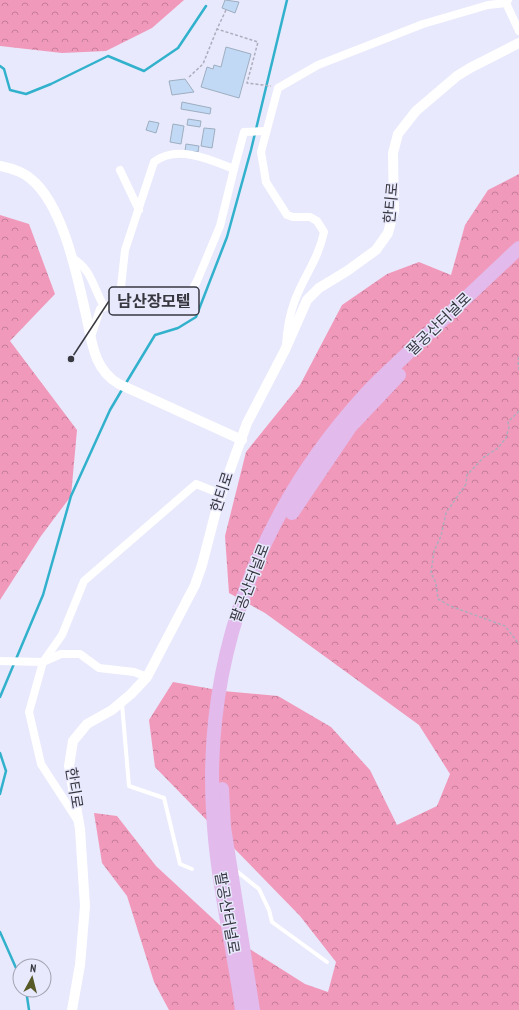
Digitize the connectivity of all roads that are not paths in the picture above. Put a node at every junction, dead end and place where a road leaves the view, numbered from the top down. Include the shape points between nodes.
1 (507, 1) edge
2 (519, 31) edge
3 (519, 43) edge
4 (265, 131) junction
5 (0, 166) edge
6 (234, 169) junction
7 (120, 170) dead end
8 (139, 210) junction
9 (519, 248) edge
10 (72, 258) junction
11 (519, 259) edge
12 (104, 306) junction
13 (172, 306) dead end
14 (91, 337) junction
15 (286, 350) junction
16 (242, 440) junction
17 (220, 494) junction
18 (0, 661) edge
19 (43, 662) junction
20 (147, 677) junction
21 (122, 702) junction
22 (79, 823) junction
23 (231, 867) dead end
24 (192, 869) dead end
25 (327, 962) dead end
26 (72, 1010) edge
27 (242, 1010) edge
28 (253, 1010) edge

1 - 2 street
1 - 4 street via 488,4 423,24 318,65 278,88
3 - 15 street, 한티로 via 458,76 408,120 398,134 394,146 394,211 388,233 370,255 319,288 311,296
4 - 6 street via 244,132
4 - 15 street via 261,152 266,182 287,215 293,218 310,218 317,222 324,232 314,264 295,300 286,335
5 - 10 street via 28,177 43,191 57,217
6 - 8 street via 206,158 172,154 163,156 152,165
6 - 13 street via 220,226 197,281 182,309
7 - 8 street
8 - 12 street via 125,250 118,296 111,304
9 - 27 highway, 팔공산터널로 via 365,394 334,431 289,498 248,580 225,658 217,704 212,760 217,854
10 - 12 street via 81,263 88,272
10 - 14 street
11 - 28 highway, 팔공산터널로 via 378,396 350,427 298,501 260,576 235,654 226,697 222,761 224,827
12 - 14 street via 100,309
14 - 16 street via 102,370 114,381
15 - 16 street, 한티로 via 254,408
16 - 17 street, 한티로
17 - 19 street via 196,484 84,581 62,635
17 - 20 street, 한티로 via 195,585
18 - 19 street
19 - 20 street via 61,654 80,654 99,668 134,672
19 - 22 street via 29,712 41,764
20 - 21 street, 한티로
21 - 22 street, 한티로 via 87,724 73,740 69,766
21 - 24 lane via 129,786 164,798 180,864
22 - 26 street, 한티로 via 85,906 80,965
23 - 25 lane via 259,889 272,922

